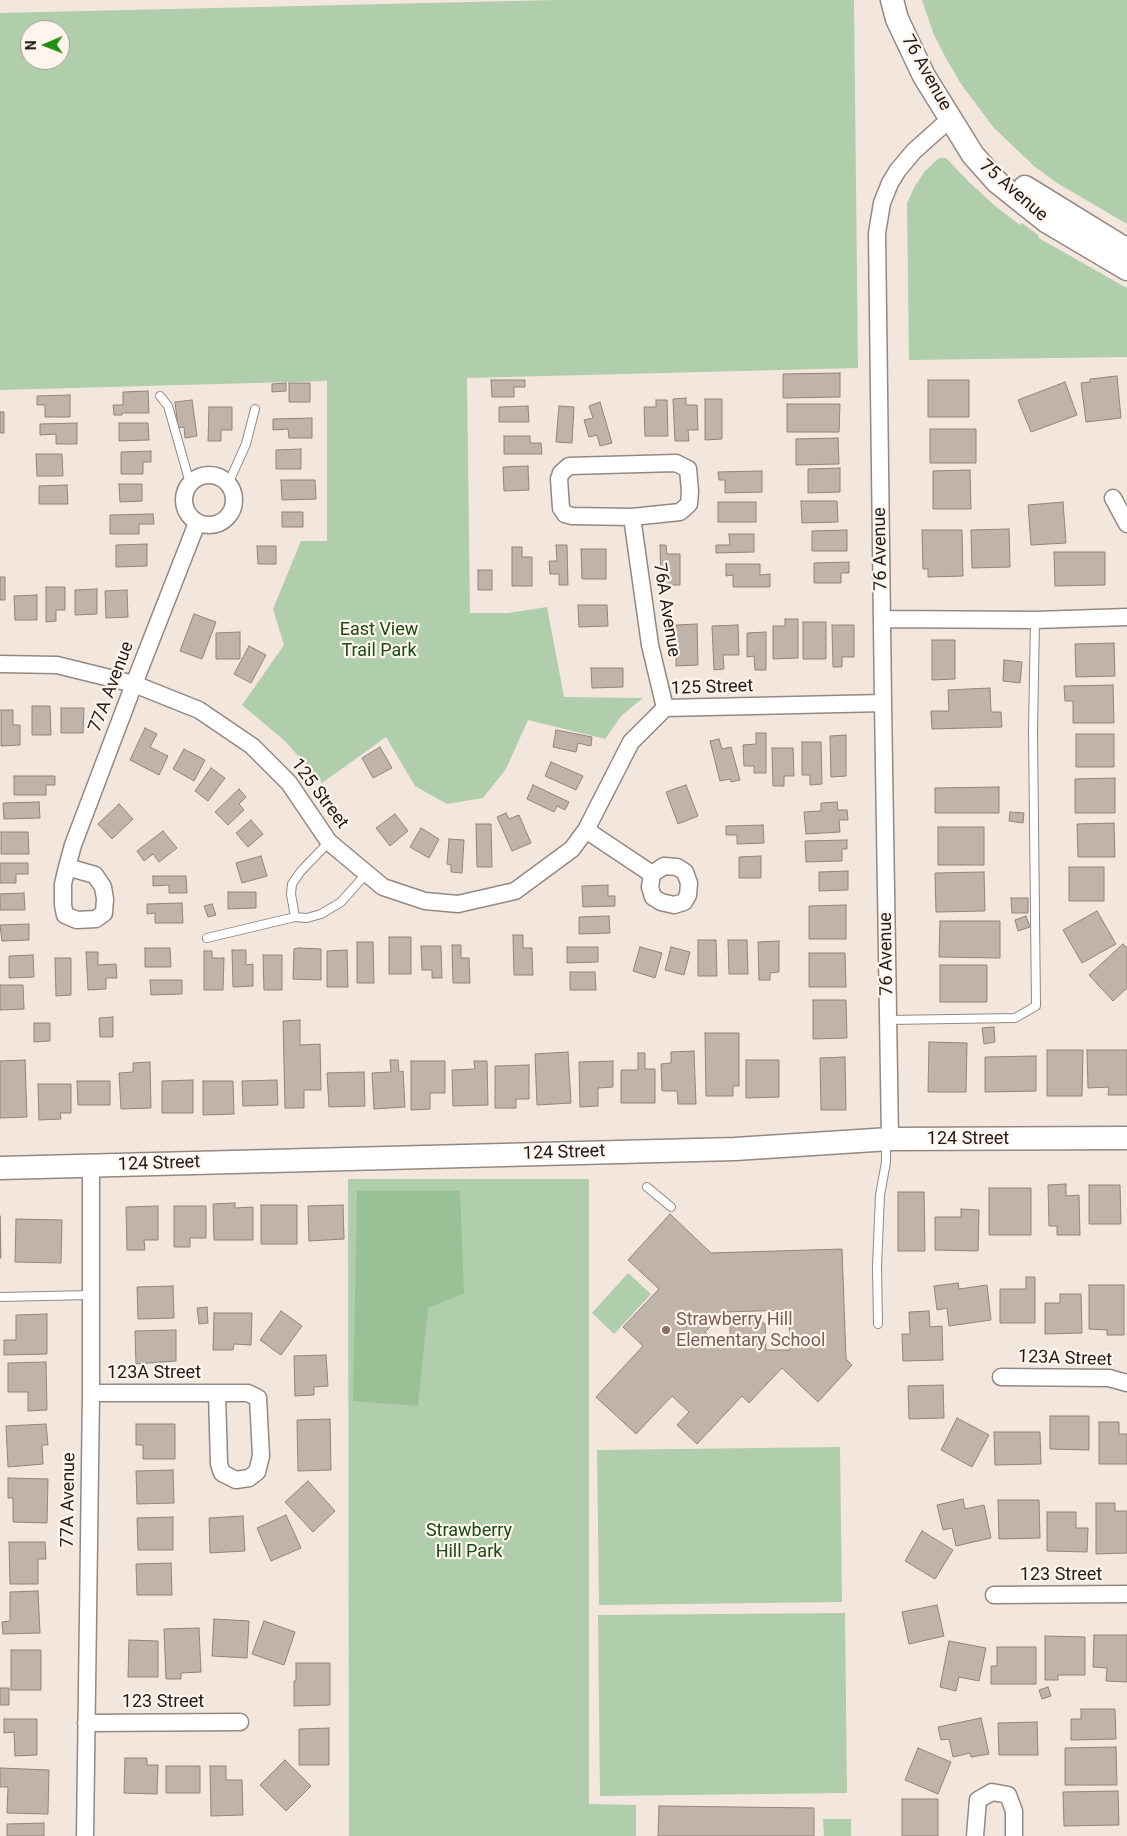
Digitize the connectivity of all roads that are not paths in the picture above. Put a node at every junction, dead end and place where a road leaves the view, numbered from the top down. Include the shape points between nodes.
1 (892, 0) edge
2 (951, 118) junction
3 (1127, 250) edge
4 (1127, 269) edge
5 (160, 396) dead end
6 (255, 409) dead end
7 (190, 483) junction
8 (228, 484) junction
9 (1113, 498) dead end
10 (632, 517) junction
11 (197, 523) junction
12 (1127, 524) edge
13 (1127, 617) edge
14 (882, 619) junction
15 (1035, 620) junction
16 (0, 664) edge
17 (134, 684) junction
18 (882, 703) junction
19 (665, 708) junction
20 (586, 830) junction
21 (328, 842) junction
22 (67, 867) dead end
23 (366, 874) junction
24 (652, 874) dead end
25 (295, 917) junction
26 (207, 938) dead end
27 (888, 1020) junction
28 (1127, 1138) edge
29 (888, 1139) junction
30 (91, 1166) junction
31 (0, 1168) edge
32 (647, 1187) dead end
33 (672, 1207) dead end
34 (92, 1295) junction
35 (0, 1297) edge
36 (878, 1324) dead end
37 (1001, 1377) dead end
38 (1127, 1383) edge
39 (91, 1393) junction
40 (217, 1393) junction
41 (1127, 1594) edge
42 (994, 1595) dead end
43 (240, 1722) dead end
44 (86, 1723) junction
45 (84, 1836) edge
46 (975, 1836) edge
47 (1014, 1836) edge

1 - 2 street, 76 Avenue via 897,19 924,76
2 - 3 street, 75 Avenue via 1000,168 1050,204
2 - 4 street, 75 Avenue via 973,155 998,182 1046,221
2 - 14 street, 76 Avenue via 902,164 887,189 878,218
5 - 7 lane via 168,406
6 - 8 lane via 246,444
7 - 8 street via 197,477 214,475
7 - 11 street via 185,489 183,505
8 - 11 street via 234,500 229,516 214,525
9 - 12 street
10 - 10 street via 680,512 688,504 688,469 676,463 569,466 560,473 561,508 565,514
10 - 19 street, 76A Avenue via 650,646
11 - 17 street, 77A Avenue
13 - 15 street
14 - 15 street
14 - 18 street, 76 Avenue
15 - 27 lane via 1036,1006 1015,1018
16 - 17 street, 125 Street via 56,665
17 - 21 street, 125 Street via 199,710 252,746 290,783
17 - 22 street, 77A Avenue
18 - 19 street, 125 Street
18 - 27 street, 76 Avenue
19 - 20 street, 125 Street via 631,742
20 - 23 street, 125 Street via 572,849 515,891 458,904 425,901 391,890
20 - 24 street
21 - 23 street, 125 Street
21 - 25 lane via 292,884
23 - 25 lane via 333,907 307,918
25 - 26 lane
27 - 29 street, 76 Avenue
28 - 29 street, 124 Street
29 - 30 street, 124 Street via 735,1149
29 - 36 lane via 879,1213
30 - 31 street, 124 Street
30 - 34 street, 77A Avenue
32 - 33 lane
34 - 35 lane
34 - 39 street, 77A Avenue
37 - 38 street, 123A Street via 1109,1378
39 - 40 street, 123A Street
39 - 44 street, 77A Avenue
40 - 40 street, 123A Street via 248,1393 258,1398 261,1456 258,1472 249,1478 236,1480 222,1473
41 - 42 street, 123 Street
43 - 44 street, 123 Street
44 - 45 street, 77A Avenue
46 - 47 street via 978,1800 992,1792 1008,1795 1014,1810

